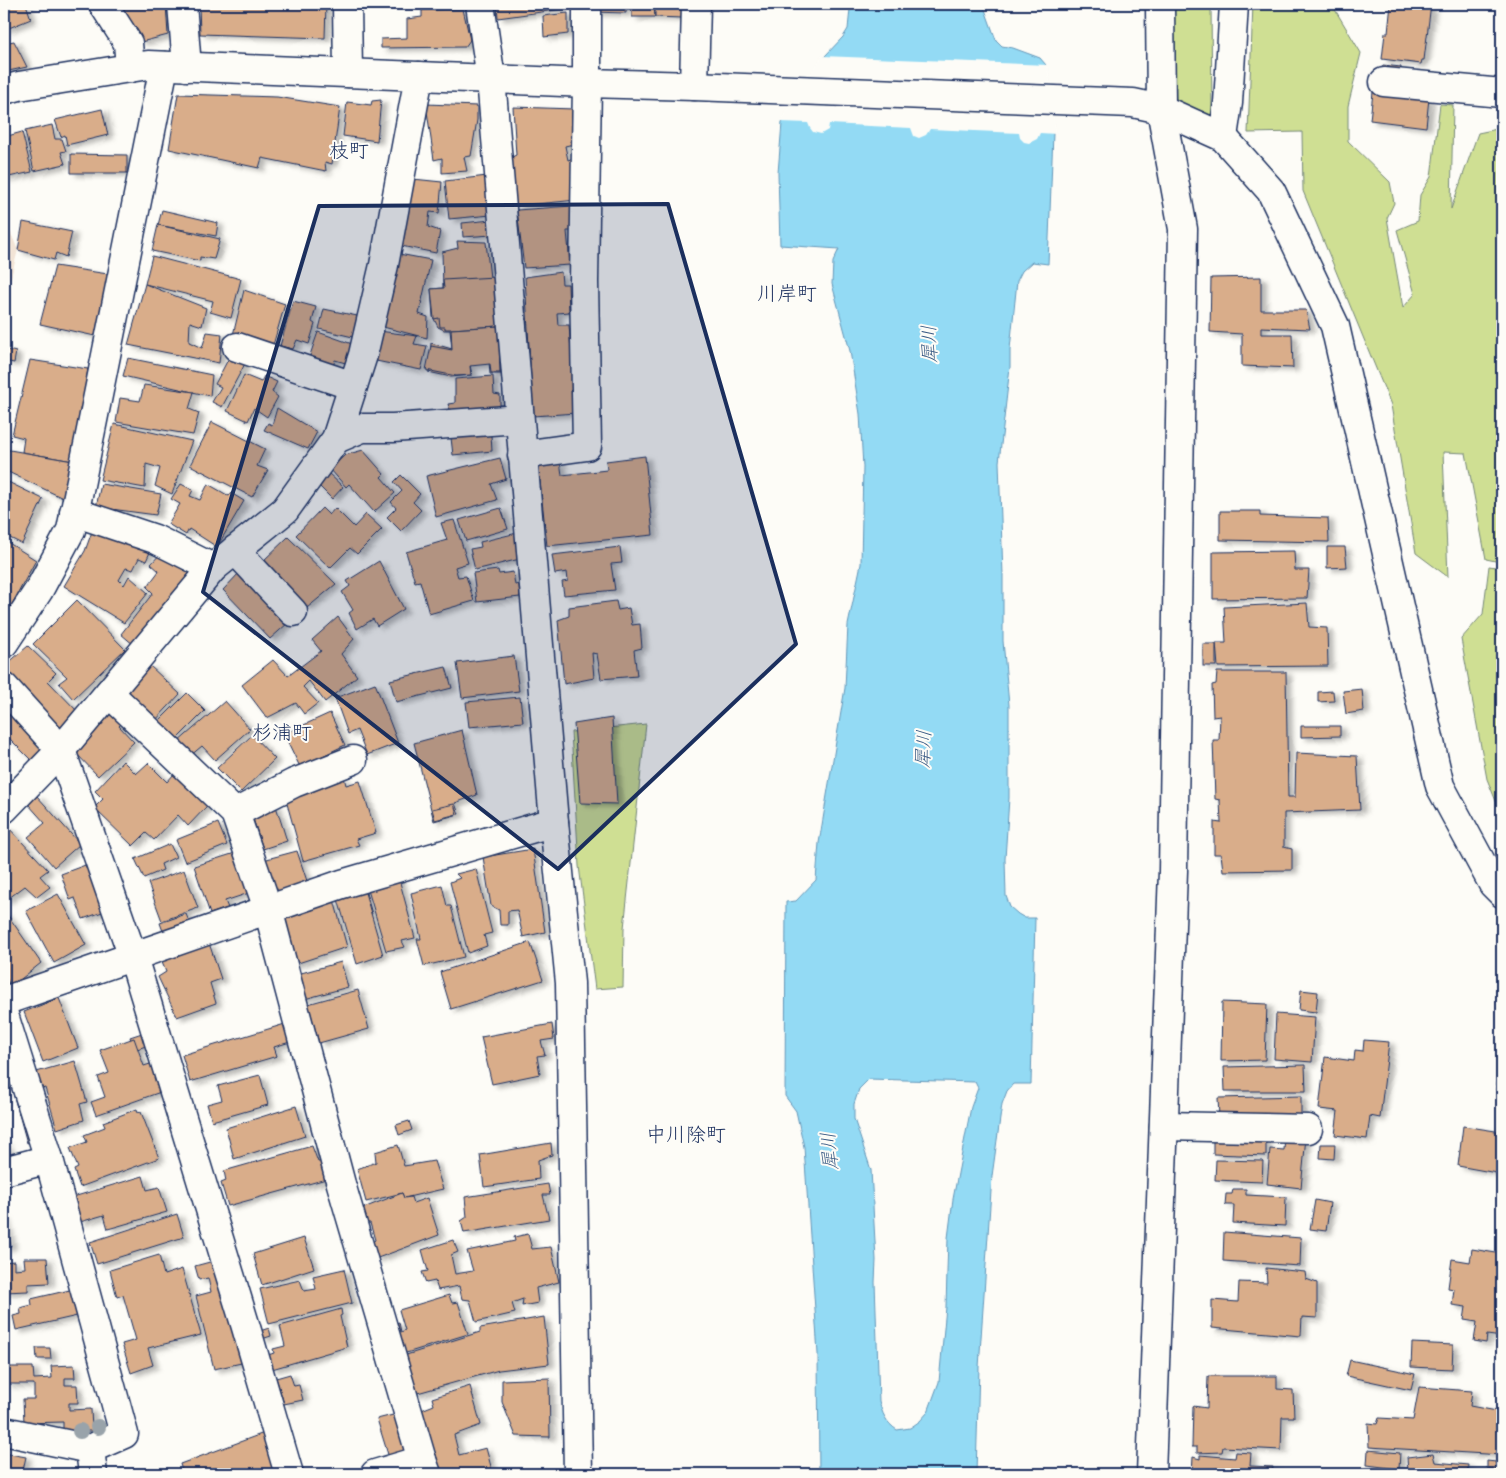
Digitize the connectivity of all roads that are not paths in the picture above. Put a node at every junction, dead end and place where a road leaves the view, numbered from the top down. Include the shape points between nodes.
1 (103, 4) edge
2 (182, 4) edge
3 (347, 4) edge
4 (480, 4) edge
5 (587, 4) edge
6 (696, 4) edge
7 (1160, 4) edge
8 (1234, 4) edge
9 (175, 66) junction
10 (130, 68) junction
11 (348, 73) junction
12 (419, 76) junction
13 (491, 79) junction
14 (1384, 82) dead end
15 (588, 83) junction
16 (703, 86) junction
17 (4, 90) edge
18 (1502, 93) edge
19 (1162, 110) junction
20 (1223, 138) junction
21 (237, 347) dead end
22 (353, 386) junction
23 (520, 419) junction
24 (336, 439) junction
25 (522, 455) junction
26 (74, 512) junction
27 (235, 550) junction
28 (213, 568) junction
29 (293, 612) dead end
30 (4, 643) edge
31 (4, 687) edge
32 (109, 693) junction
33 (62, 750) junction
34 (354, 760) dead end
35 (4, 809) edge
36 (235, 813) junction
37 (554, 822) junction
38 (1502, 893) edge
39 (268, 909) junction
40 (133, 957) junction
41 (4, 1001) edge
42 (4, 1015) edge
43 (1164, 1126) junction
44 (1308, 1129) dead end
45 (49, 1159) junction
46 (4, 1171) edge
47 (4, 1431) edge
48 (92, 1461) edge
49 (424, 1467) edge
50 (288, 1474) edge
51 (375, 1474) edge
52 (575, 1474) edge
53 (1151, 1474) edge

1 - 10 street via 128,43
2 - 9 street
3 - 11 street
4 - 13 street
5 - 15 street
6 - 16 street
7 - 19 street
8 - 20 street
9 - 10 street
9 - 11 street
9 - 26 street
10 - 17 street
11 - 12 street
12 - 13 street
12 - 22 street via 384,265
13 - 15 street
13 - 23 street
14 - 18 street
15 - 16 street
15 - 25 street via 584,282 587,446
16 - 19 street via 1133,103
19 - 20 street
19 - 43 street via 1183,229 1174,871
20 - 38 street via 1271,191 1335,326 1440,786 1493,884
21 - 22 street
22 - 24 street
23 - 24 street via 362,428
23 - 25 street
24 - 27 street via 285,510
25 - 37 street
26 - 28 street via 155,539
26 - 30 street via 71,530 39,590
27 - 28 street
27 - 29 street
28 - 32 street
31 - 33 street
32 - 33 street
32 - 36 street
33 - 35 street
33 - 40 street
34 - 36 street via 294,783
36 - 39 street
37 - 39 street
37 - 52 street via 570,983
39 - 40 street
39 - 49 street via 341,1184
40 - 41 street
40 - 50 street
42 - 45 street
43 - 44 street
43 - 53 street
45 - 46 street
45 - 48 street via 124,1434
47 - 48 street
49 - 51 street

